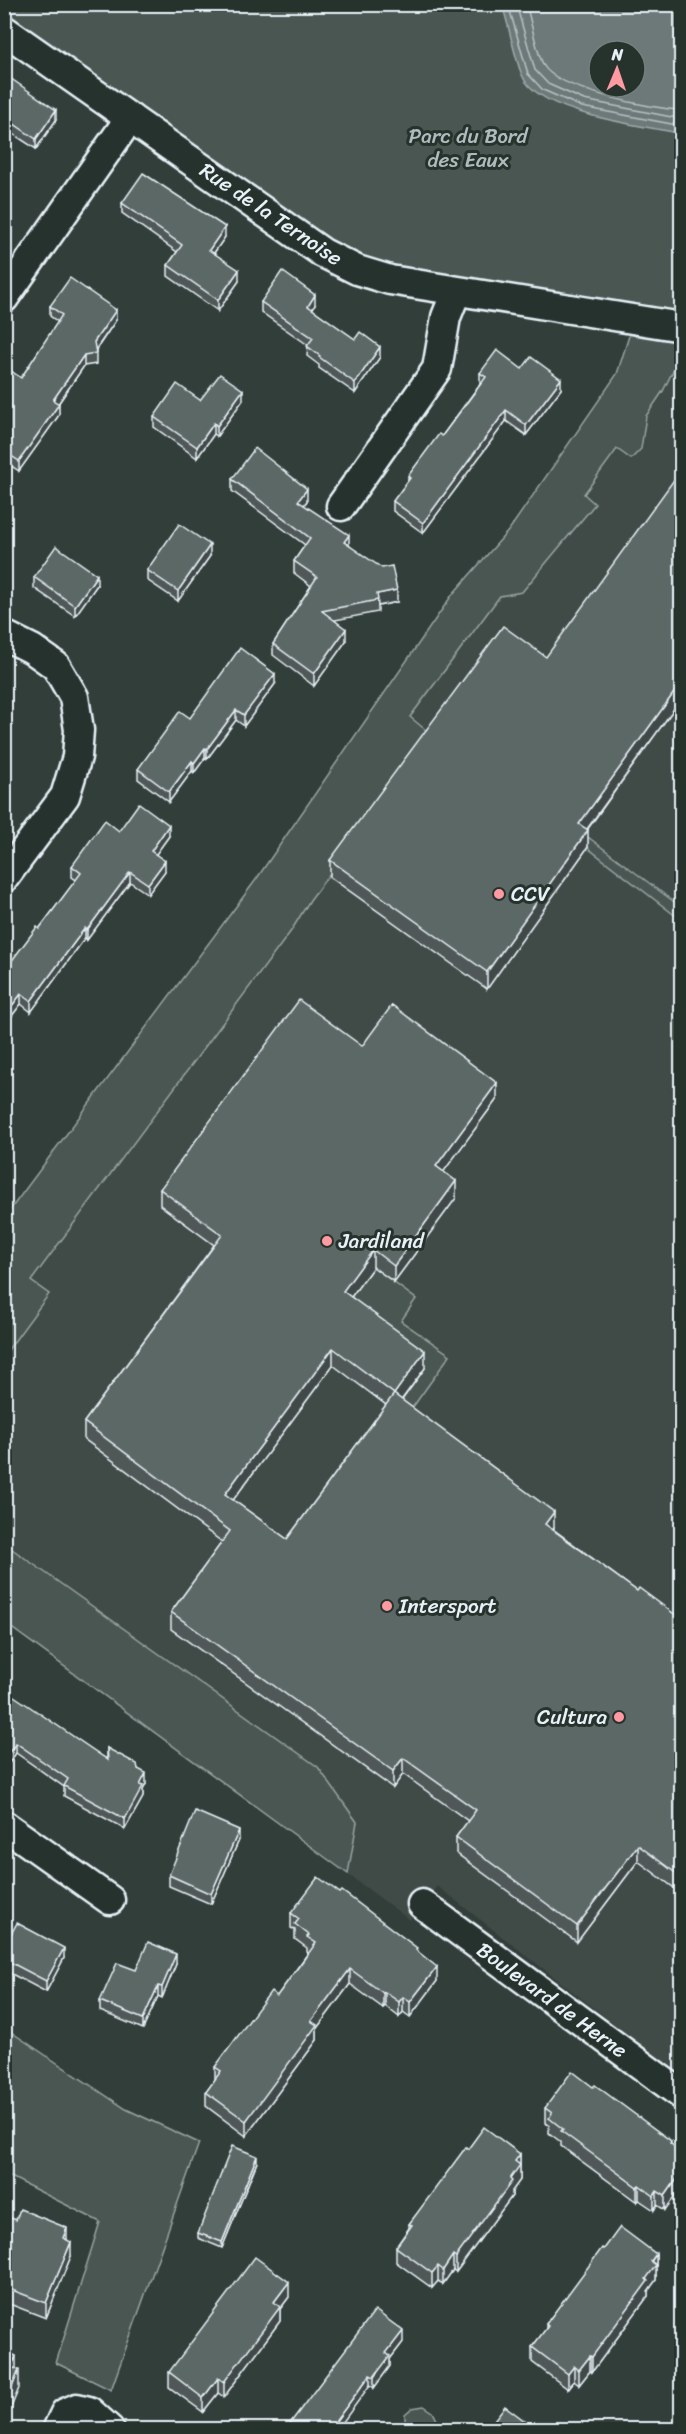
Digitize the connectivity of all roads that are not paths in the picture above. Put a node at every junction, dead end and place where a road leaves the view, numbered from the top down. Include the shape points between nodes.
1 (4, 30) edge
2 (130, 118) junction
3 (456, 291) junction
4 (4, 298) edge
5 (681, 327) edge
6 (341, 506) dead end
7 (4, 635) edge
8 (4, 878) edge
9 (4, 1825) edge
10 (110, 1900) dead end
11 (422, 1904) dead end
12 (681, 2095) edge
13 (59, 2424) edge
14 (110, 2430) edge

1 - 2 street, Rue de la Ternoise
2 - 3 street, Rue de la Ternoise via 323,253 357,270 390,280
2 - 4 street
3 - 5 street, Rue de la Ternoise
3 - 6 street via 446,317 437,369
7 - 8 street via 56,666 74,697 79,730 77,757 65,796
9 - 10 street
11 - 12 street, Boulevard de Herne
13 - 14 street via 68,2410 83,2409

